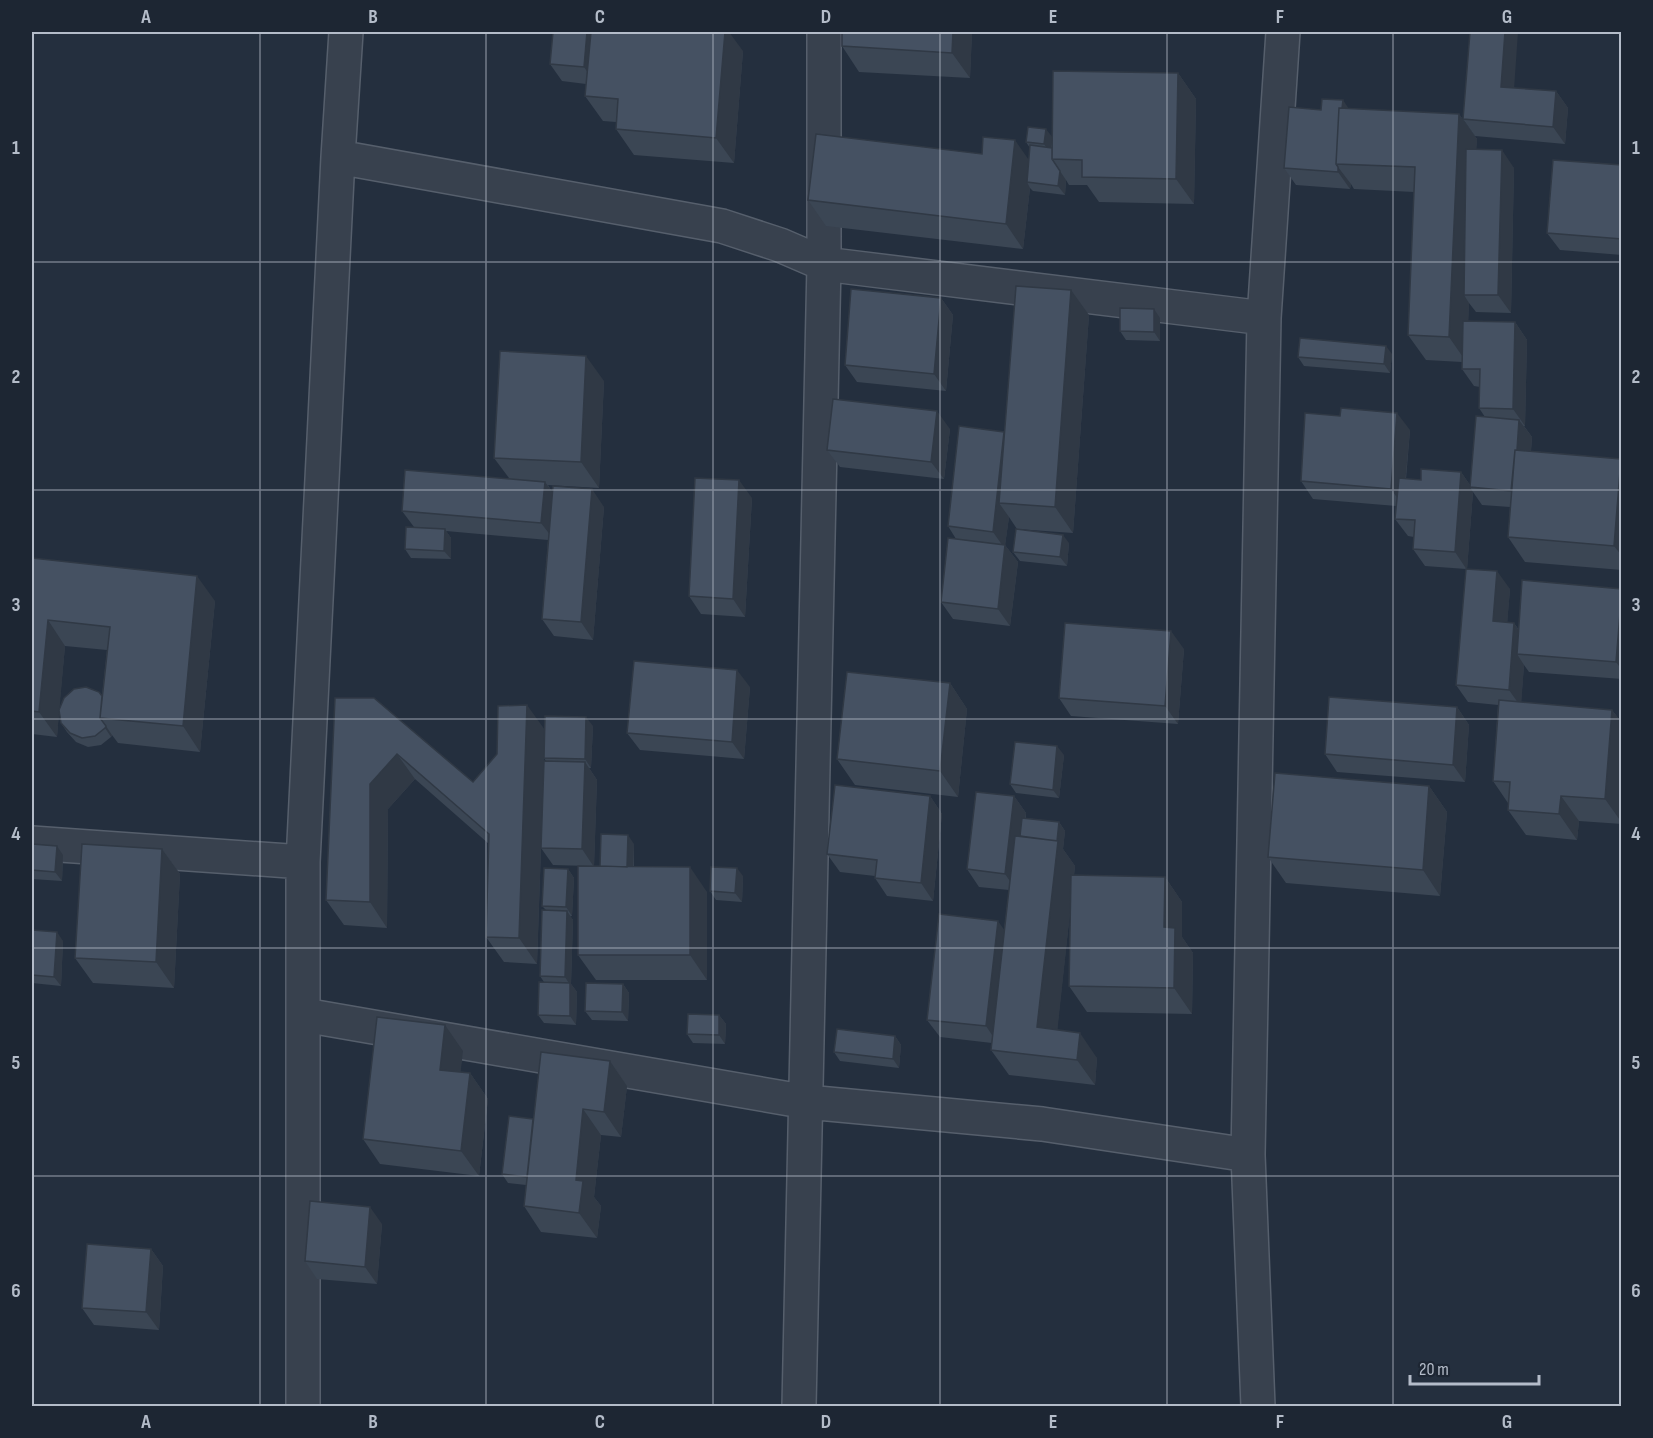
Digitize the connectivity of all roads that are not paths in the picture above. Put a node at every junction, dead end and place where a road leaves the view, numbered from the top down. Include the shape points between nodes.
1 (346, 32) edge
2 (824, 32) edge
3 (1283, 32) edge
4 (338, 157) junction
5 (824, 264) junction
6 (1264, 318) junction
7 (32, 843) edge
8 (303, 862) junction
9 (304, 1015) junction
10 (807, 1102) junction
11 (1248, 1155) junction
12 (303, 1407) edge
13 (799, 1407) edge
14 (1258, 1407) edge

1 - 4 street
2 - 5 street
3 - 6 street
4 - 5 street via 722,226
4 - 8 street
5 - 6 street
5 - 10 street
6 - 11 street
7 - 8 street
8 - 9 street
9 - 10 street
9 - 12 street
10 - 11 street via 1042,1124
10 - 13 street
11 - 14 street

